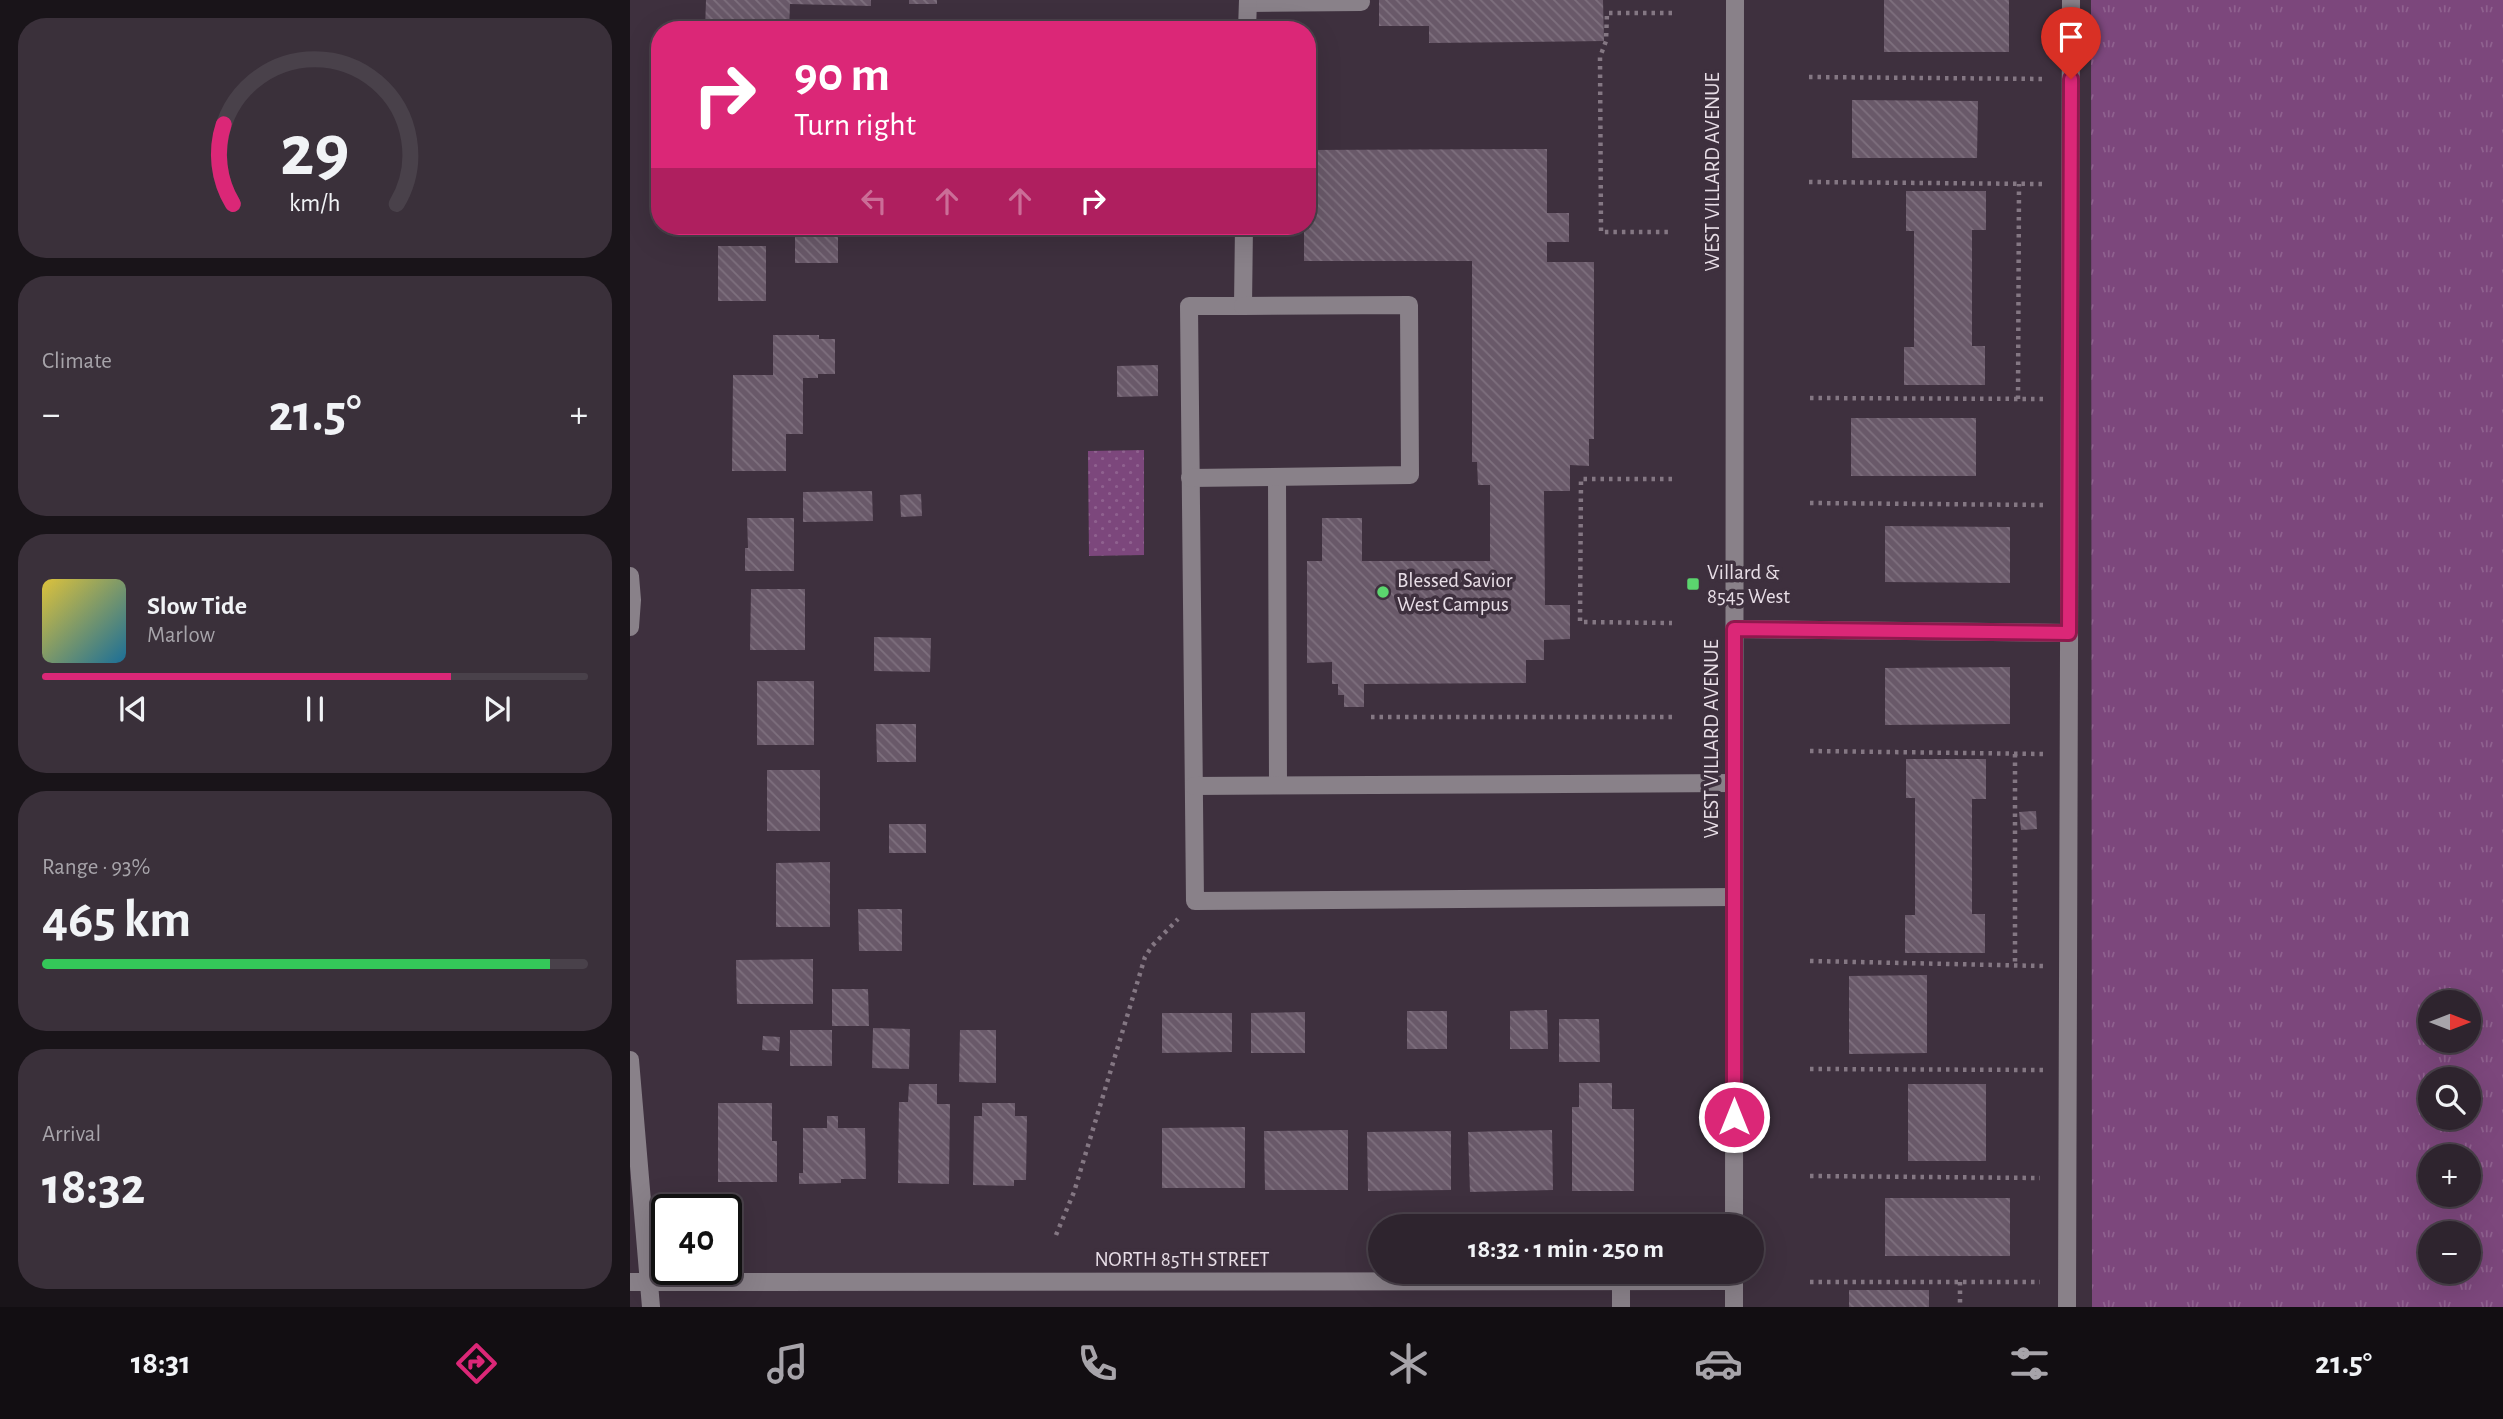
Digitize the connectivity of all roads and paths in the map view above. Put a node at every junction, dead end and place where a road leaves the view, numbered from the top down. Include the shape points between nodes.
1 (1735, 0) edge
2 (2071, 0) edge
3 (1248, 1) edge
4 (1361, 2) dead end
5 (1672, 13) dead end
6 (1247, 21) edge
7 (1809, 77) dead end
8 (2071, 79) junction
9 (1809, 182) dead end
10 (2019, 184) junction
11 (2070, 184) junction
12 (1672, 232) dead end
13 (1244, 235) edge
14 (1243, 306) junction
15 (1810, 398) dead end
16 (2018, 399) junction
17 (2070, 399) junction
18 (1277, 477) junction
19 (1190, 478) junction
20 (1672, 479) dead end
21 (1810, 503) dead end
22 (2070, 505) junction
23 (630, 576) edge
24 (1672, 624) dead end
25 (630, 627) edge
26 (1734, 629) junction
27 (2069, 633) junction
28 (1371, 717) dead end
29 (1672, 717) dead end
30 (1810, 751) dead end
31 (2015, 754) junction
32 (2068, 754) junction
33 (1734, 783) junction
34 (1278, 785) junction
35 (1194, 786) junction
36 (1734, 897) junction
37 (1195, 901) junction
38 (1810, 961) dead end
39 (2015, 965) junction
40 (2068, 966) junction
41 (630, 1060) edge
42 (1810, 1069) dead end
43 (2068, 1070) junction
44 (1810, 1175) dead end
45 (2067, 1179) junction
46 (1734, 1214) edge
47 (1056, 1235) dead end
48 (630, 1282) edge
49 (649, 1282) junction
50 (1368, 1282) edge
51 (1810, 1282) dead end
52 (1960, 1282) junction
53 (2067, 1282) junction
54 (1621, 1284) edge
55 (1734, 1284) edge
56 (652, 1307) edge
57 (1621, 1307) edge
58 (1734, 1307) edge
59 (1960, 1307) edge
60 (2067, 1307) edge

1 - 26 street, WEST VILLARD AVENUE
2 - 8 street
3 - 4 street
3 - 6 street
5 - 12 path via 1607,13 1600,84 1601,232
7 - 8 path
8 - 11 street
9 - 10 path
10 - 11 path
10 - 16 path
11 - 17 street
13 - 14 street
14 - 18 street via 1409,304 1410,475
14 - 19 street via 1189,306
15 - 16 path
16 - 17 path
17 - 22 street
18 - 19 street
18 - 34 street
19 - 35 street
20 - 24 path via 1581,479 1580,622
21 - 22 path
22 - 27 street
23 - 25 street
26 - 27 street
26 - 33 street, WEST VILLARD AVENUE
27 - 32 street
28 - 29 path
30 - 31 path
31 - 32 path
31 - 39 path
32 - 40 street
33 - 34 street
33 - 36 street, WEST VILLARD AVENUE
34 - 35 street
35 - 37 street
36 - 37 street
36 - 46 street, WEST VILLARD AVENUE
37 - 47 path via 1145,957 1074,1192
38 - 39 path
39 - 40 path
40 - 43 street
41 - 49 street
42 - 43 path
43 - 45 street
44 - 45 path
45 - 53 street
48 - 49 street, NORTH 85TH STREET
49 - 50 street, NORTH 85TH STREET
49 - 56 street
51 - 52 path
52 - 53 path
52 - 59 path
53 - 60 street
54 - 57 street
55 - 58 street

